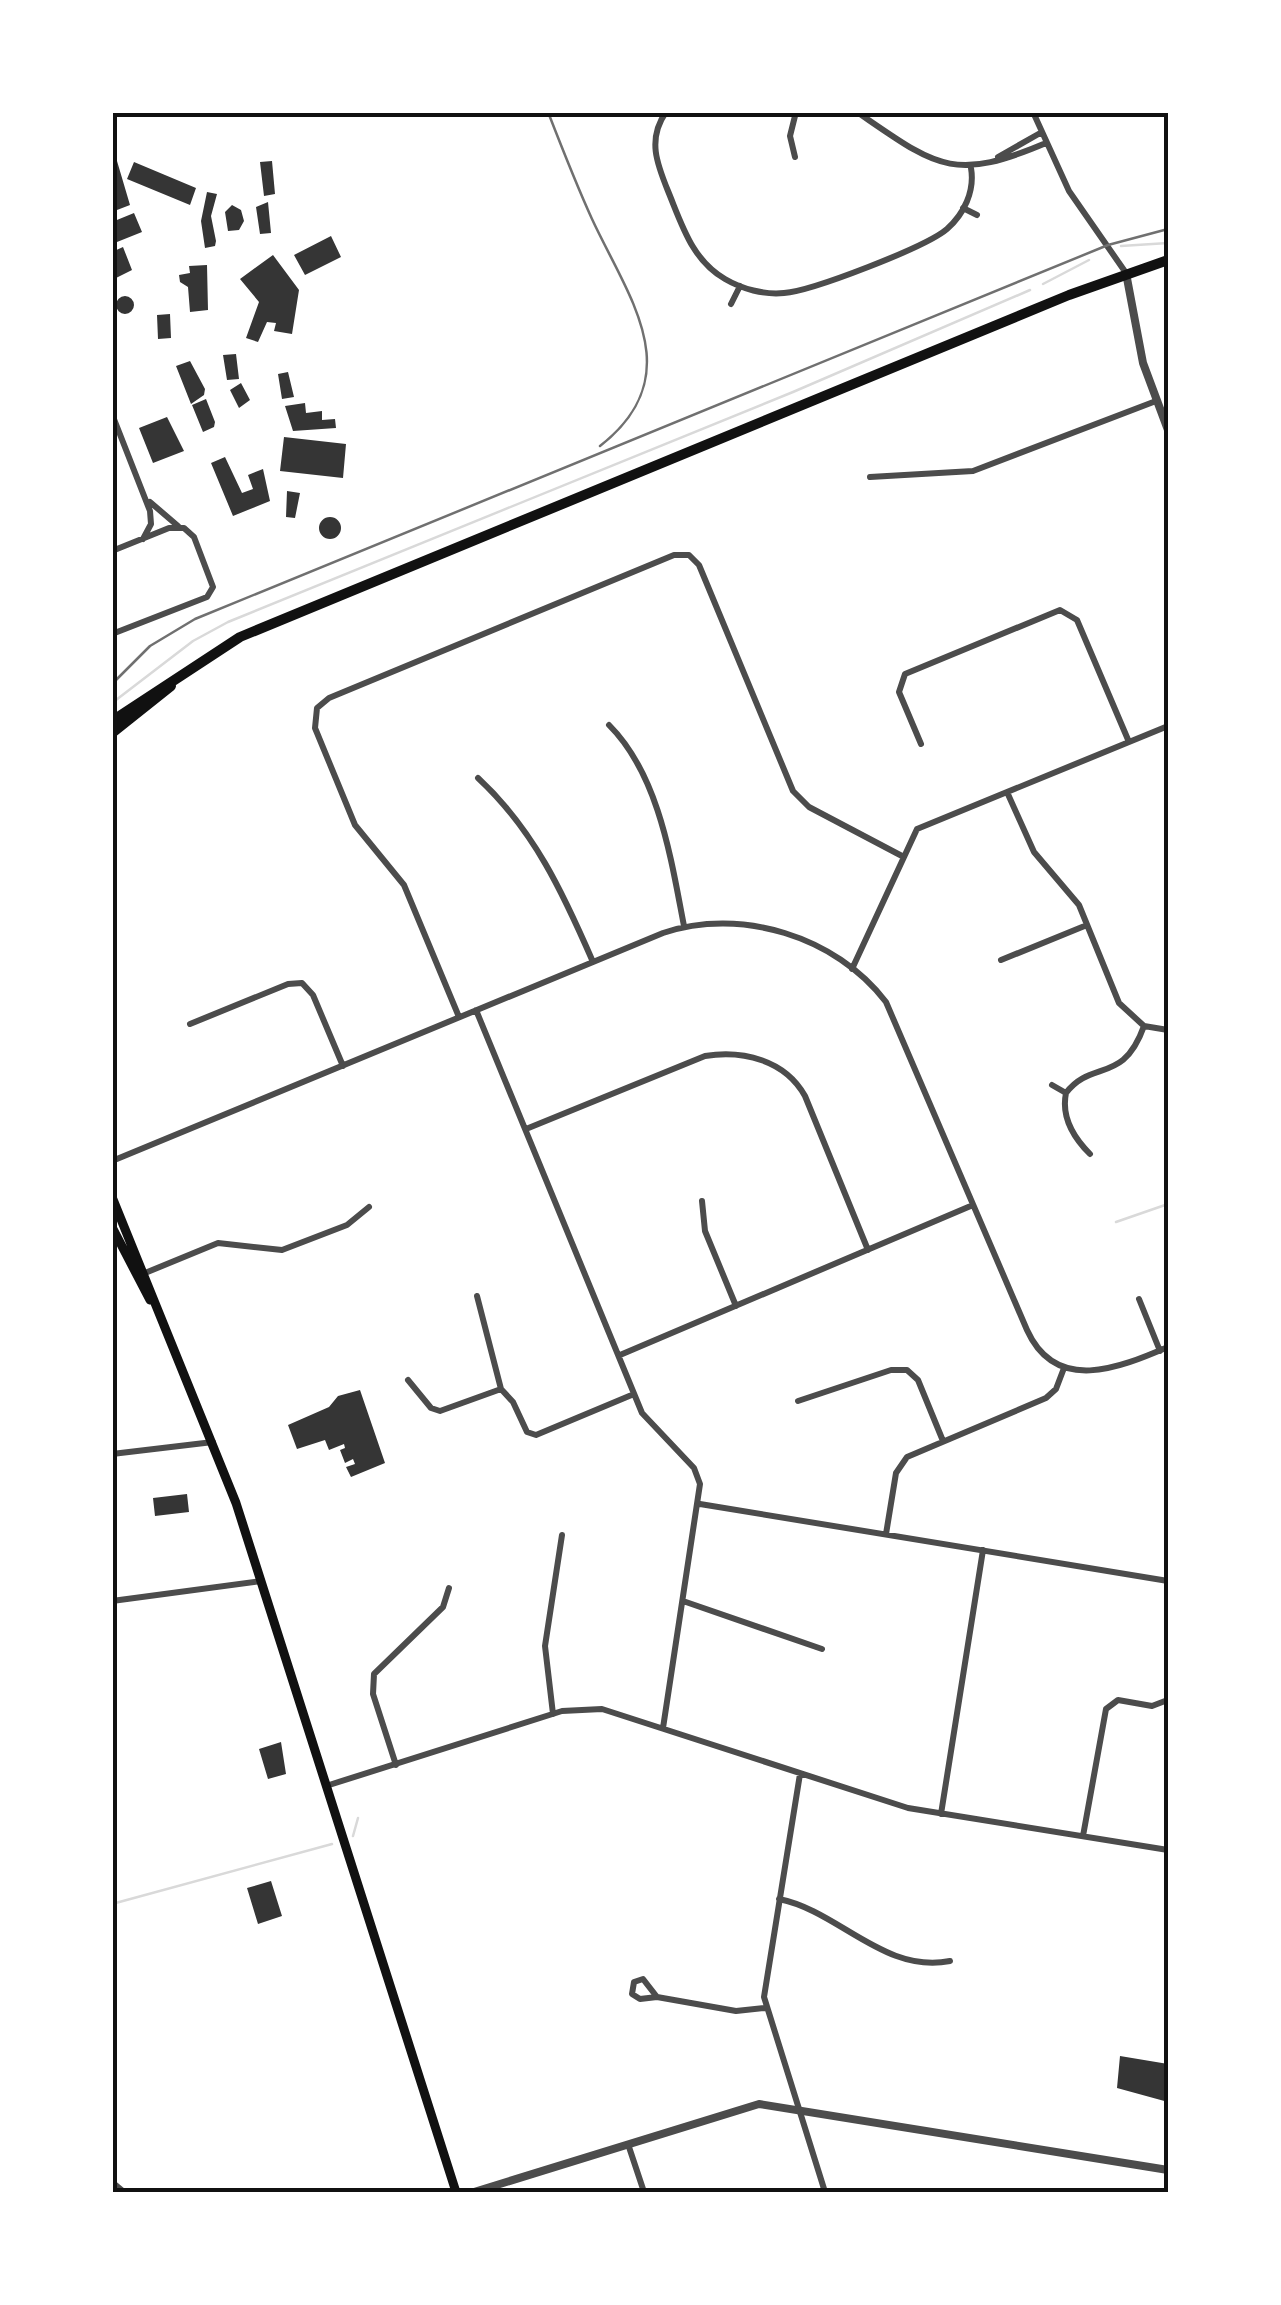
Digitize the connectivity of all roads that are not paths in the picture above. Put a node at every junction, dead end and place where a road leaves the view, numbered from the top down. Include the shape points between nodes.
1 (796, 112) edge
2 (856, 112) edge
3 (1033, 112) edge
4 (662, 114) edge
5 (1042, 132) junction
6 (1046, 143) junction
7 (796, 157) dead end
8 (996, 158) junction
9 (971, 168) junction
10 (964, 208) junction
11 (977, 215) dead end
12 (1168, 260) edge
13 (1126, 272) junction
14 (740, 286) junction
15 (731, 304) dead end
16 (1156, 401) junction
17 (112, 414) edge
18 (1168, 430) edge
19 (870, 478) dead end
20 (146, 497) junction
21 (180, 527) junction
22 (142, 540) junction
23 (112, 552) edge
24 (112, 634) edge
25 (186, 670) junction
26 (112, 721) edge
27 (609, 724) dead end
28 (1168, 726) edge
29 (112, 734) edge
30 (1129, 742) junction
31 (921, 744) dead end
32 (478, 778) dead end
33 (1008, 792) junction
34 (902, 856) junction
35 (1087, 924) junction
36 (684, 926) junction
37 (1000, 960) dead end
38 (592, 962) junction
39 (852, 969) junction
40 (476, 1010) junction
41 (459, 1017) junction
42 (190, 1024) dead end
43 (1144, 1026) junction
44 (1168, 1030) edge
45 (343, 1066) junction
46 (1052, 1085) dead end
47 (1066, 1094) junction
48 (526, 1129) junction
49 (1090, 1154) dead end
50 (112, 1161) edge
51 (112, 1197) edge
52 (702, 1201) dead end
53 (973, 1206) junction
54 (370, 1207) dead end
55 (112, 1227) edge
56 (868, 1250) junction
57 (141, 1274) junction
58 (477, 1296) dead end
59 (1139, 1299) dead end
60 (736, 1306) junction
61 (1164, 1349) edge
62 (620, 1354) junction
63 (910, 1360) dead end
64 (1064, 1368) junction
65 (907, 1370) junction
66 (408, 1380) dead end
67 (502, 1389) junction
68 (634, 1394) junction
69 (798, 1402) dead end
70 (943, 1441) junction
71 (212, 1442) junction
72 (112, 1454) edge
73 (700, 1504) junction
74 (886, 1534) junction
75 (562, 1535) dead end
76 (983, 1550) junction
77 (261, 1581) junction
78 (1168, 1582) edge
79 (449, 1588) dead end
80 (112, 1600) edge
81 (683, 1602) junction
82 (822, 1648) dead end
83 (1164, 1700) dead end
84 (553, 1714) junction
85 (663, 1728) junction
86 (396, 1765) junction
87 (800, 1774) junction
88 (326, 1786) junction
89 (941, 1814) junction
90 (1083, 1836) junction
91 (1168, 1850) edge
92 (779, 1899) junction
93 (950, 1961) dead end
94 (657, 1997) dead end
95 (765, 2008) junction
96 (798, 2110) junction
97 (627, 2143) junction
98 (1168, 2170) edge
99 (112, 2182) edge
100 (124, 2192) edge
101 (456, 2192) edge
102 (474, 2192) edge
103 (644, 2192) edge
104 (825, 2192) edge

1 - 7 street via 790,136
2 - 9 street via 924,158
3 - 5 street
4 - 14 street via 656,159 689,241 704,263
5 - 6 street
5 - 8 street
6 - 8 street
6 - 13 street via 1069,192
8 - 9 street
9 - 10 street
10 - 11 street
10 - 14 street via 933,238 811,287 780,293
12 - 13 main road
13 - 16 street
13 - 25 main road via 240,637
14 - 15 street
16 - 18 street
16 - 19 street via 973,471
17 - 20 street
20 - 21 street
20 - 22 street via 151,524
21 - 22 street
21 - 24 street via 194,537 212,593
22 - 23 street
25 - 26 main road
25 - 29 main road
27 - 36 street via 629,748 665,833
28 - 30 street
30 - 31 street via 1068,609 898,678
30 - 33 street
32 - 38 street via 532,838
33 - 34 street via 917,829
33 - 35 street via 1034,852 1068,888
34 - 39 street
34 - 41 street via 809,806 793,790 699,565 691,551 674,555 310,711 355,825 404,885
35 - 37 street
35 - 43 street via 1118,1001
36 - 38 street
36 - 39 street via 753,923
38 - 40 street
39 - 53 street via 877,991 900,1028
40 - 41 street
40 - 48 street
41 - 45 street
42 - 45 street via 302,984 313,994
43 - 44 street
43 - 47 street via 1128,1059
45 - 50 street
46 - 47 street
47 - 49 street via 1066,1115
48 - 56 street via 705,1056 763,1060 805,1096
48 - 62 street
51 - 57 main road
52 - 60 street via 704,1230
53 - 56 street
53 - 64 street via 1030,1337
54 - 57 street via 347,1225 282,1250 224,1242
55 - 57 main road
56 - 60 street
57 - 71 main road
58 - 67 street
59 - 61 street
60 - 62 street
61 - 64 street via 1102,1372
62 - 68 street
63 - 65 street
64 - 70 street via 1050,1396
65 - 69 street
65 - 70 street via 918,1380
66 - 67 street via 431,1408 444,1412
67 - 68 street via 526,1432 536,1436
68 - 73 street via 652,1428 694,1468
70 - 74 street via 898,1467
71 - 72 street
71 - 77 main road
73 - 74 street
73 - 81 street
74 - 76 street
75 - 84 street via 545,1646
76 - 78 street
76 - 89 street
77 - 80 street
77 - 88 main road
79 - 86 street via 443,1608 374,1674 373,1694
81 - 82 street
81 - 85 street
83 - 90 street via 1148,1706 1118,1700 1106,1709
84 - 85 street via 602,1709
84 - 86 street
85 - 87 street
86 - 88 street
87 - 89 street
87 - 92 street
88 - 101 main road
89 - 90 street
90 - 91 street
92 - 93 street via 902,1959
92 - 95 street
94 - 95 street via 736,2011
95 - 96 street
96 - 97 street via 742,2106
96 - 98 street
96 - 104 street
97 - 102 street
97 - 103 street
99 - 100 street

